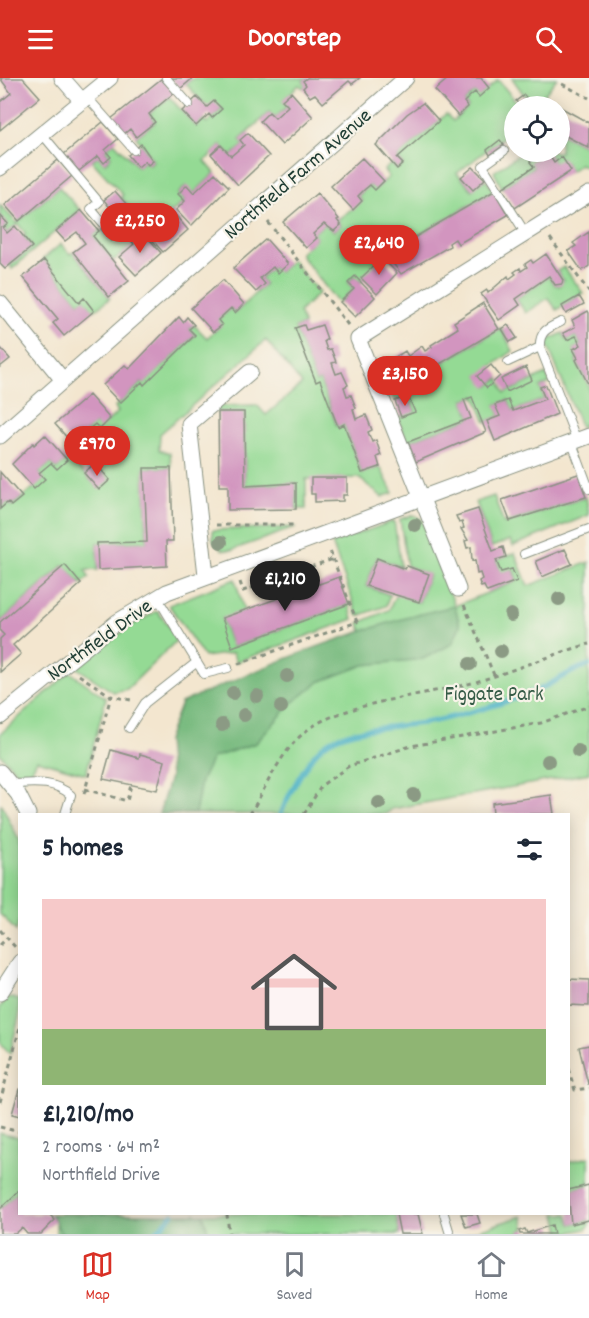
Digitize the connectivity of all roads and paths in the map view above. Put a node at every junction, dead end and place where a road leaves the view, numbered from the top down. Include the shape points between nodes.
1 (62, 78) edge
2 (110, 78) edge
3 (166, 78) edge
4 (406, 78) edge
5 (562, 84) dead end
6 (589, 98) edge
7 (84, 99) junction
8 (189, 104) dead end
9 (42, 134) junction
10 (134, 150) dead end
11 (504, 151) dead end
12 (0, 168) edge
13 (589, 194) edge
14 (257, 208) junction
15 (102, 223) dead end
16 (541, 225) junction
17 (526, 234) junction
18 (589, 292) edge
19 (0, 303) edge
20 (561, 321) dead end
21 (358, 339) junction
22 (540, 347) junction
23 (508, 362) dead end
24 (250, 372) dead end
25 (63, 380) junction
26 (0, 436) edge
27 (579, 440) edge
28 (589, 489) edge
29 (422, 497) junction
30 (589, 529) edge
31 (524, 554) dead end
32 (333, 559) dead end
33 (206, 575) junction
34 (458, 589) joint
35 (157, 597) junction
36 (589, 644) edge
37 (197, 662) junction
38 (62, 664) junction
39 (228, 668) joint
40 (494, 675) junction
41 (111, 696) junction
42 (145, 703) junction
43 (589, 706) edge
44 (0, 717) edge
45 (129, 728) dead end
46 (0, 772) edge
47 (12, 784) junction
48 (131, 785) dead end
49 (85, 789) junction
50 (71, 795) junction
51 (27, 813) edge
52 (65, 813) edge
53 (251, 813) edge
54 (305, 813) edge
55 (0, 930) edge
56 (7, 938) junction
57 (0, 945) edge
58 (18, 949) edge
59 (18, 965) edge
60 (0, 993) edge
61 (18, 1034) edge
62 (570, 1075) edge
63 (589, 1088) edge
64 (0, 1102) edge
65 (0, 1126) edge
66 (18, 1131) edge
67 (227, 1215) edge
68 (444, 1215) edge
69 (229, 1234) edge
70 (450, 1234) edge

1 - 7 street
2 - 7 street
3 - 8 lane
4 - 14 street, Northfield Farm Avenue
5 - 6 path
7 - 9 street
7 - 10 lane
9 - 12 street
9 - 15 lane via 99,202 91,209
11 - 17 lane via 483,166
13 - 16 street
14 - 21 path
14 - 25 street, Northfield Farm Avenue
16 - 17 street
16 - 18 path
17 - 21 street
19 - 25 street
20 - 22 lane via 543,331
21 - 29 street
22 - 23 lane
22 - 27 lane
24 - 33 street via 189,423
25 - 26 street, Northfield Farm Avenue
27 - 28 lane
27 - 29 street, Northfield Drive
29 - 33 street, Northfield Drive
29 - 34 street
30 - 31 lane
32 - 39 path via 357,622
33 - 35 street, Northfield Drive
34 - 40 path
35 - 37 lane
35 - 38 street, Northfield Drive
36 - 40 path
37 - 39 lane via 204,674
37 - 42 lane
38 - 41 path
38 - 44 street, Northfield Drive
40 - 53 path via 320,722 288,750
41 - 42 path
41 - 49 path
42 - 45 lane
43 - 54 path via 541,723 411,746 349,766 322,785
46 - 47 street
47 - 50 lane via 46,783
47 - 51 street
48 - 49 path via 127,801
49 - 50 path via 83,795
50 - 52 lane
55 - 56 path
56 - 57 path
56 - 58 path
59 - 60 street
61 - 64 path
62 - 63 path via 575,1090
65 - 66 path
67 - 69 path
68 - 70 lane

